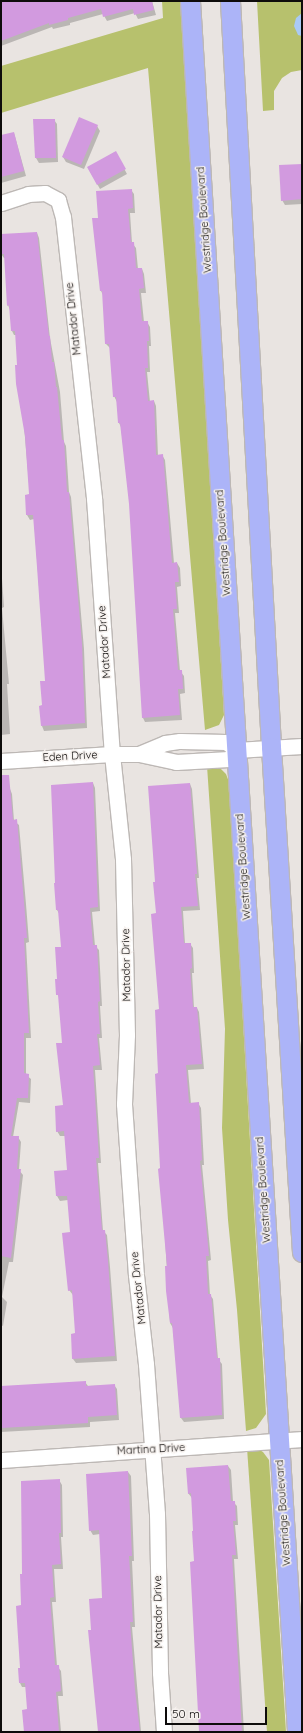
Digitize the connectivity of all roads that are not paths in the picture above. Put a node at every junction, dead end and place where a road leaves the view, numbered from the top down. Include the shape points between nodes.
1 (190, 1) edge
2 (230, 1) edge
3 (1, 203) edge
4 (302, 746) edge
5 (271, 747) junction
6 (236, 750) junction
7 (112, 754) junction
8 (139, 754) junction
9 (1, 761) edge
10 (302, 1252) edge
11 (302, 1439) edge
12 (279, 1441) junction
13 (152, 1449) junction
14 (1, 1460) edge
15 (164, 1732) edge
16 (297, 1732) edge

1 - 6 main road, Westridge Boulevard
2 - 5 main road
3 - 7 street, Matador Drive via 28,194 45,193 58,200 62,217 94,498
4 - 5 street, Eden Drive
5 - 6 street, Eden Drive
5 - 10 main road
6 - 8 street, Eden Drive via 226,742 180,741 165,743
6 - 8 street, Eden Drive via 229,759 176,762
6 - 12 main road, Westridge Boulevard
7 - 8 street, Eden Drive
7 - 9 street, Eden Drive
7 - 13 street, Matador Drive via 123,859 127,1035 124,1104
11 - 12 street, Martina Drive
12 - 13 street, Martina Drive
12 - 16 main road, Westridge Boulevard
13 - 14 street, Martina Drive
13 - 15 street, Matador Drive via 157,1514 160,1673

